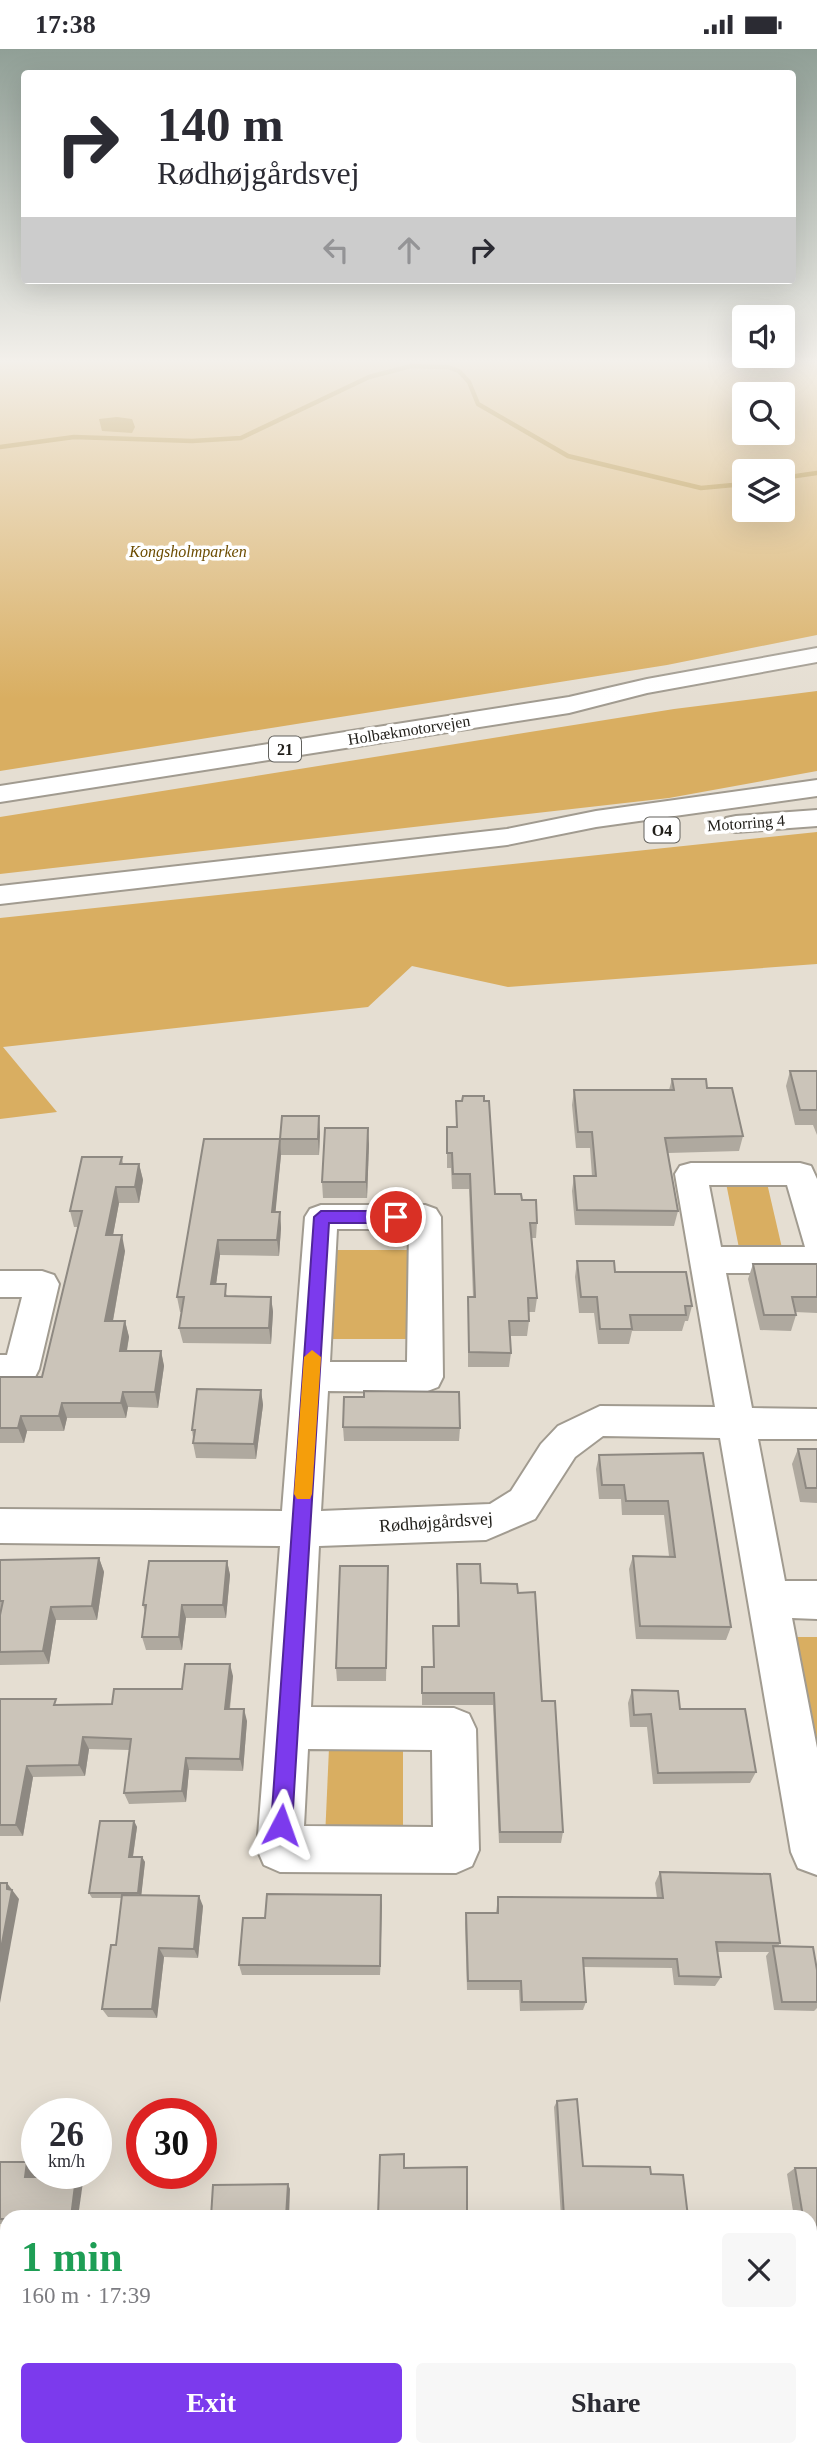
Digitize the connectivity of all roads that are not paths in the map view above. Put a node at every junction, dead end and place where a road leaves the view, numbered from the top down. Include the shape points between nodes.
1 (817, 656) edge
2 (817, 677) edge
3 (569, 705) junction
4 (817, 788) edge
5 (0, 794) edge
6 (817, 818) edge
7 (507, 837) junction
8 (0, 895) edge
9 (817, 1240) edge
10 (707, 1260) junction
11 (817, 1261) edge
12 (0, 1284) edge
13 (0, 1369) edge
14 (311, 1376) junction
15 (737, 1424) junction
16 (817, 1424) edge
17 (0, 1526) edge
18 (301, 1529) junction
19 (769, 1599) junction
20 (817, 1599) edge
21 (288, 1728) junction
22 (817, 1852) edge

1 - 3 highway, Holbækmotorvejen / 21 via 647,686
2 - 3 highway
3 - 5 highway, Holbækmotorvejen / 21
4 - 7 highway via 596,819
6 - 7 highway, Motorring 4 / O4 via 601,835
7 - 8 highway
9 - 10 street via 800,1174 691,1174
10 - 11 street
10 - 15 street
12 - 13 street via 42,1284 21,1369
14 - 14 street via 321,1217 425,1217 425,1377
14 - 18 street
15 - 16 street, Rødhøjgårdsvej
15 - 18 street, Rødhøjgårdsvej via 600,1421 579,1429 563,1442 524,1504 486,1523
15 - 19 street
17 - 18 street, Rødhøjgårdsvej
18 - 21 street
19 - 20 street
19 - 22 street
21 - 21 street via 454,1729 456,1850 280,1849

